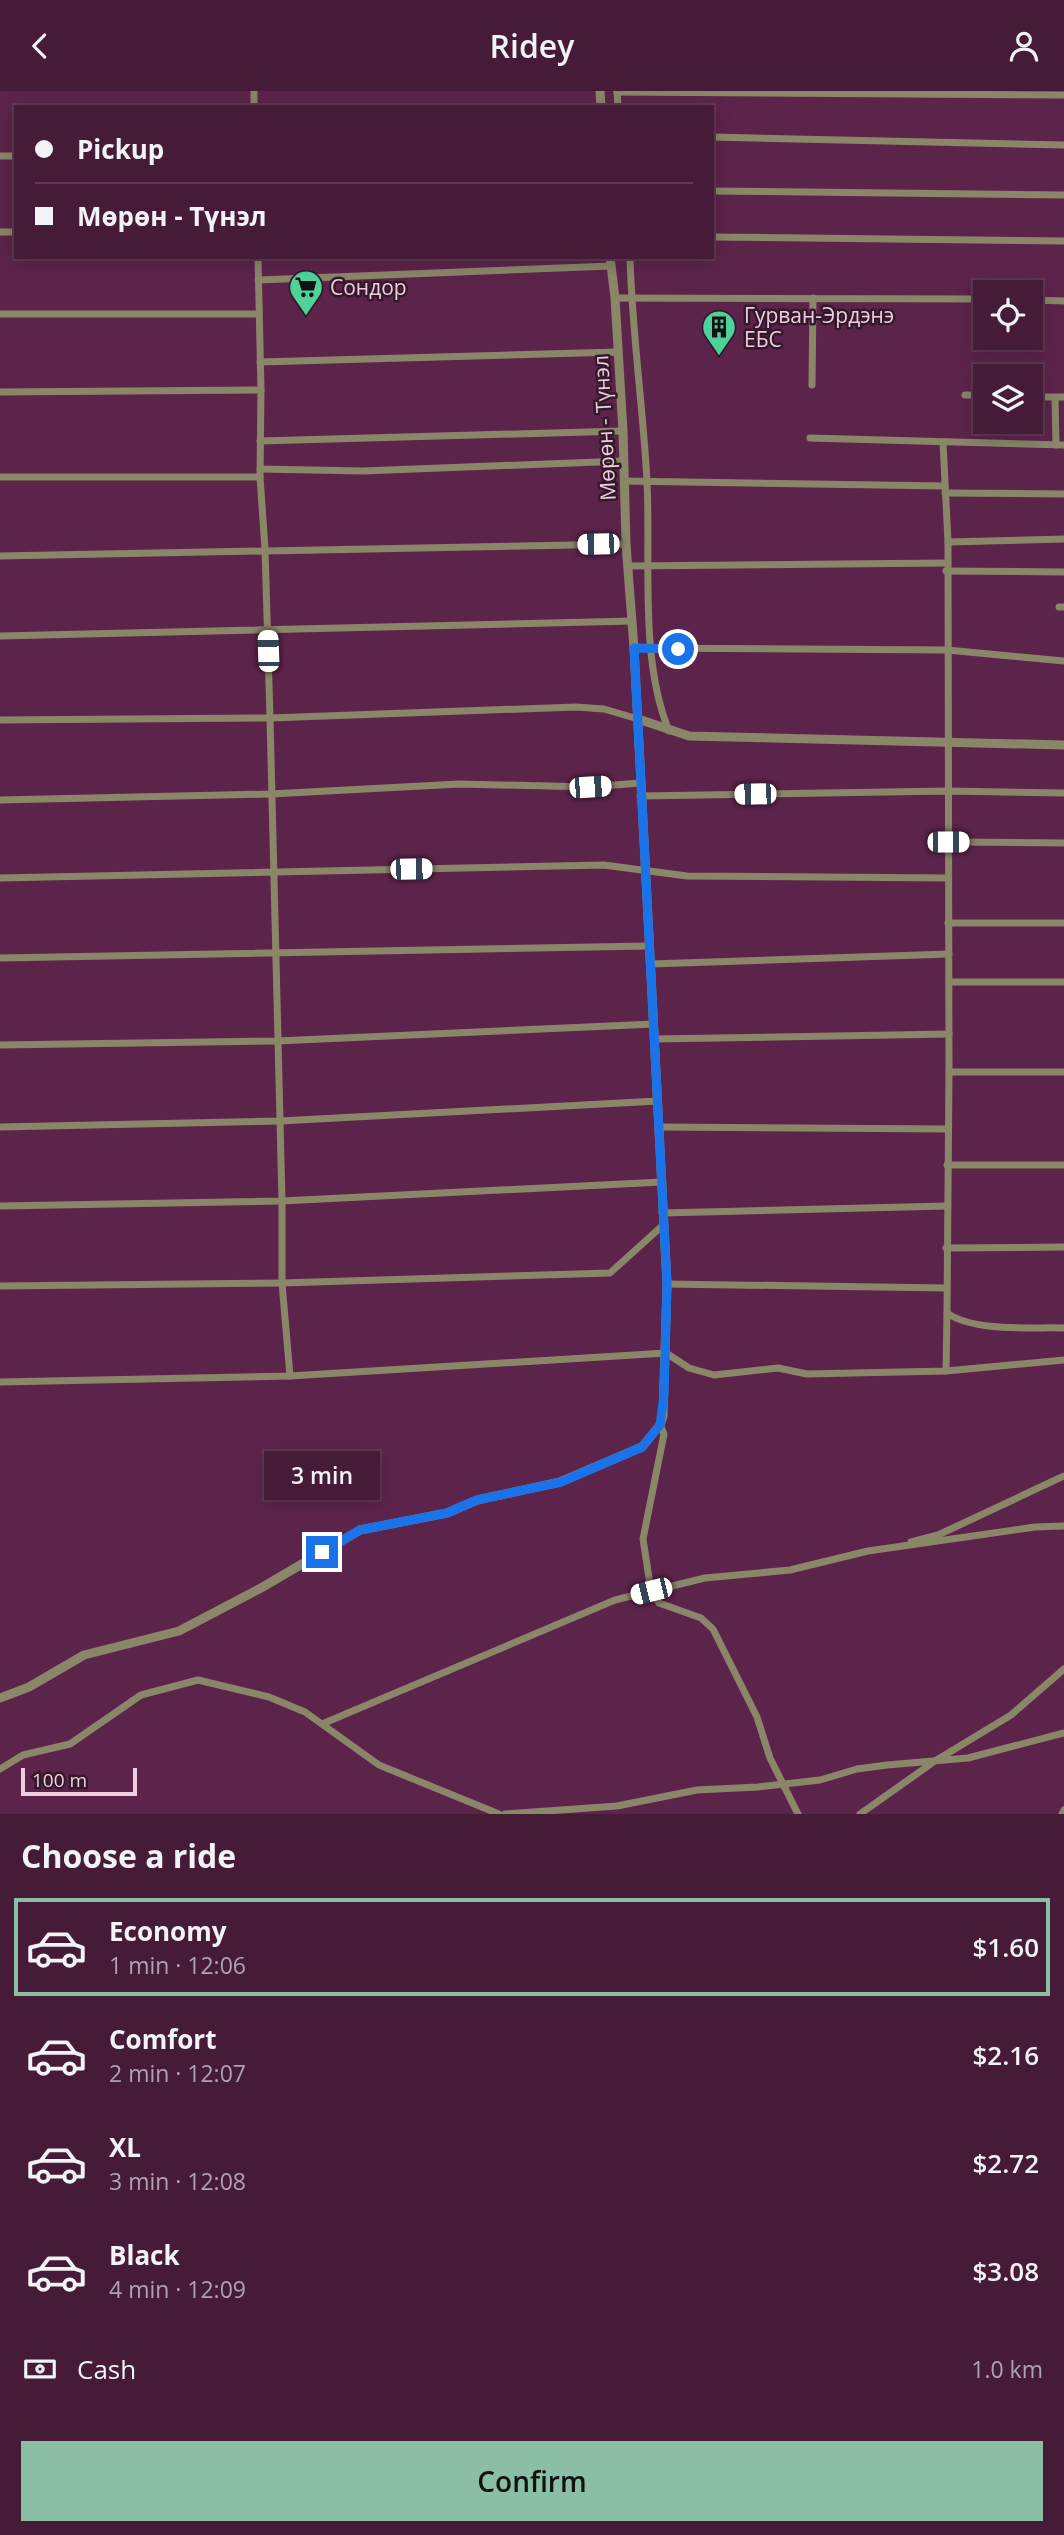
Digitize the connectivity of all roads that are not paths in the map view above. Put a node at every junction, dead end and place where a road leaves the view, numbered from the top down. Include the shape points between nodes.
1 (617, 92) edge
2 (1064, 95) edge
3 (714, 137) edge
4 (1064, 145) edge
5 (714, 191) edge
6 (1064, 195) edge
7 (714, 237) edge
8 (1064, 241) edge
9 (258, 259) edge
10 (630, 259) edge
11 (610, 262) edge
12 (258, 280) junction
13 (615, 298) junction
14 (813, 298) junction
15 (631, 299) junction
16 (973, 299) edge
17 (1043, 300) edge
18 (1064, 301) edge
19 (0, 314) edge
20 (259, 314) junction
21 (618, 352) junction
22 (260, 362) junction
23 (812, 385) dead end
24 (261, 390) junction
25 (0, 392) edge
26 (965, 395) dead end
27 (973, 395) edge
28 (1060, 397) edge
29 (623, 431) junction
30 (810, 438) dead end
31 (260, 441) junction
32 (943, 442) junction
33 (1060, 445) edge
34 (624, 461) junction
35 (260, 473) junction
36 (0, 477) edge
37 (624, 481) junction
38 (647, 482) junction
39 (945, 490) junction
40 (1064, 494) edge
41 (1064, 539) edge
42 (948, 542) junction
43 (626, 544) junction
44 (265, 549) junction
45 (0, 556) edge
46 (649, 565) junction
47 (628, 566) junction
48 (946, 567) junction
49 (1064, 572) edge
50 (632, 621) junction
51 (267, 629) junction
52 (0, 636) edge
53 (634, 648) junction
54 (651, 648) junction
55 (947, 650) junction
56 (1064, 661) edge
57 (270, 718) junction
58 (638, 719) junction
59 (0, 720) edge
60 (670, 731) junction
61 (947, 742) junction
62 (1064, 745) edge
63 (640, 783) junction
64 (948, 790) junction
65 (1064, 793) edge
66 (271, 794) junction
67 (640, 796) junction
68 (0, 800) edge
69 (948, 842) junction
70 (1064, 843) edge
71 (273, 871) junction
72 (645, 871) junction
73 (948, 878) junction
74 (0, 879) edge
75 (948, 923) junction
76 (1064, 923) edge
77 (648, 947) junction
78 (275, 952) junction
79 (948, 954) junction
80 (0, 958) edge
81 (650, 964) junction
82 (949, 982) junction
83 (1064, 982) edge
84 (654, 1024) junction
85 (949, 1034) junction
86 (654, 1039) junction
87 (277, 1041) junction
88 (0, 1045) edge
89 (949, 1072) junction
90 (1064, 1072) edge
91 (658, 1101) junction
92 (280, 1121) junction
93 (0, 1127) edge
94 (660, 1127) junction
95 (948, 1129) junction
96 (947, 1165) junction
97 (1064, 1165) edge
98 (662, 1182) junction
99 (282, 1201) junction
100 (0, 1206) edge
101 (946, 1206) junction
102 (662, 1213) junction
103 (662, 1226) junction
104 (1064, 1247) edge
105 (946, 1248) junction
106 (282, 1283) junction
107 (667, 1284) junction
108 (0, 1286) edge
109 (946, 1288) junction
110 (947, 1313) junction
111 (1064, 1328) edge
112 (666, 1353) junction
113 (1064, 1360) edge
114 (946, 1371) junction
115 (290, 1375) junction
116 (0, 1382) edge
117 (660, 1425) junction
118 (1064, 1476) edge
119 (1064, 1526) edge
120 (885, 1549) junction
121 (651, 1591) junction
122 (1064, 1669) edge
123 (0, 1698) edge
124 (322, 1724) junction
125 (1064, 1733) edge
126 (936, 1761) junction
127 (0, 1769) edge
128 (781, 1784) junction
129 (499, 1814) edge
130 (505, 1814) edge
131 (797, 1814) edge
132 (860, 1814) edge

1 - 2 street
3 - 4 street
5 - 6 street
7 - 8 street
9 - 12 street
10 - 15 street
11 - 12 street
11 - 13 street, Мөрөн - Түнэл
12 - 20 street
13 - 15 street
13 - 21 street, Мөрөн - Түнэл
14 - 15 street
14 - 16 street
14 - 23 street
15 - 38 street
17 - 18 street
19 - 20 street
20 - 22 street
21 - 22 street
21 - 29 street, Мөрөн - Түнэл
22 - 24 street
24 - 25 street
24 - 31 street
26 - 27 street
28 - 33 street
29 - 31 street
29 - 34 street, Мөрөн - Түнэл
30 - 32 street
31 - 35 street
32 - 33 street
32 - 39 street
34 - 35 street
34 - 37 street, Мөрөн - Түнэл
35 - 36 street
35 - 44 street
37 - 38 street
37 - 43 street, Мөрөн - Түнэл
38 - 39 street
38 - 46 street
39 - 40 street
39 - 42 street
41 - 42 street
42 - 48 street
43 - 44 street
43 - 47 street, Мөрөн - Түнэл
44 - 45 street
44 - 51 street
46 - 47 street
46 - 48 street
46 - 54 street
47 - 50 street, Мөрөн - Түнэл
48 - 49 street
48 - 55 street
50 - 51 street
50 - 53 street, Мөрөн - Түнэл
51 - 52 street
51 - 57 street
53 - 54 street
53 - 58 street, Мөрөн - Түнэл
54 - 55 street
54 - 60 street via 660,707
55 - 56 street
55 - 61 street
57 - 58 street via 576,707
57 - 59 street
57 - 66 street
58 - 60 street
58 - 63 street, Мөрөн - Түнэл
60 - 61 street via 689,736
61 - 62 street
61 - 64 street
63 - 66 street via 590,787 459,784
63 - 67 street, Мөрөн - Түнэл
64 - 65 street
64 - 67 street
64 - 69 street
66 - 68 street
66 - 71 street
67 - 72 street, Мөрөн - Түнэл
69 - 70 street
69 - 73 street
71 - 72 street via 604,865
71 - 74 street
71 - 78 street
72 - 73 street via 687,876
72 - 77 street, Мөрөн - Түнэл
73 - 75 street
75 - 76 street
75 - 79 street
77 - 78 street
77 - 81 street, Мөрөн - Түнэл
78 - 80 street
78 - 87 street
79 - 81 street
79 - 82 street
81 - 84 street, Мөрөн - Түнэл
82 - 83 street
82 - 85 street
84 - 86 street, Мөрөн - Түнэл
84 - 87 street
85 - 86 street
85 - 89 street
86 - 91 street, Мөрөн - Түнэл
87 - 88 street
87 - 92 street
89 - 90 street
89 - 95 street
91 - 92 street
91 - 94 street, Мөрөн - Түнэл
92 - 93 street
92 - 99 street
94 - 95 street
94 - 98 street, Мөрөн - Түнэл
95 - 96 street
96 - 97 street
96 - 101 street
98 - 99 street
98 - 102 street, Мөрөн - Түнэл
99 - 100 street
99 - 106 street
101 - 102 street
101 - 105 street
102 - 103 street, Мөрөн - Түнэл
103 - 106 street via 610,1273
103 - 107 street, Мөрөн - Түнэл
104 - 105 street
105 - 109 street
106 - 108 street
106 - 115 street
107 - 109 street
107 - 112 street, Мөрөн - Түнэл
109 - 110 street
110 - 111 street via 958,1321 991,1326
110 - 114 street
112 - 114 street via 689,1368 714,1375 778,1368 807,1374
112 - 115 street
112 - 117 street, Мөрөн - Түнэл
113 - 114 street
115 - 116 street
117 - 121 street via 664,1434 643,1539
117 - 123 street via 642,1447 561,1482 477,1500 447,1513 360,1530 179,1631 84,1655 29,1688
118 - 120 street via 938,1535
119 - 120 street
120 - 121 street via 790,1570 705,1578
121 - 124 street via 615,1599
121 - 128 street via 659,1603 701,1618 713,1629 757,1717
122 - 126 street via 1011,1715
124 - 127 street via 269,1697 198,1680 141,1695 70,1744 23,1755
124 - 129 street via 379,1765
125 - 126 street via 968,1758
126 - 128 street via 857,1769 820,1780
126 - 132 street
128 - 130 street via 697,1790 617,1806
128 - 131 street

